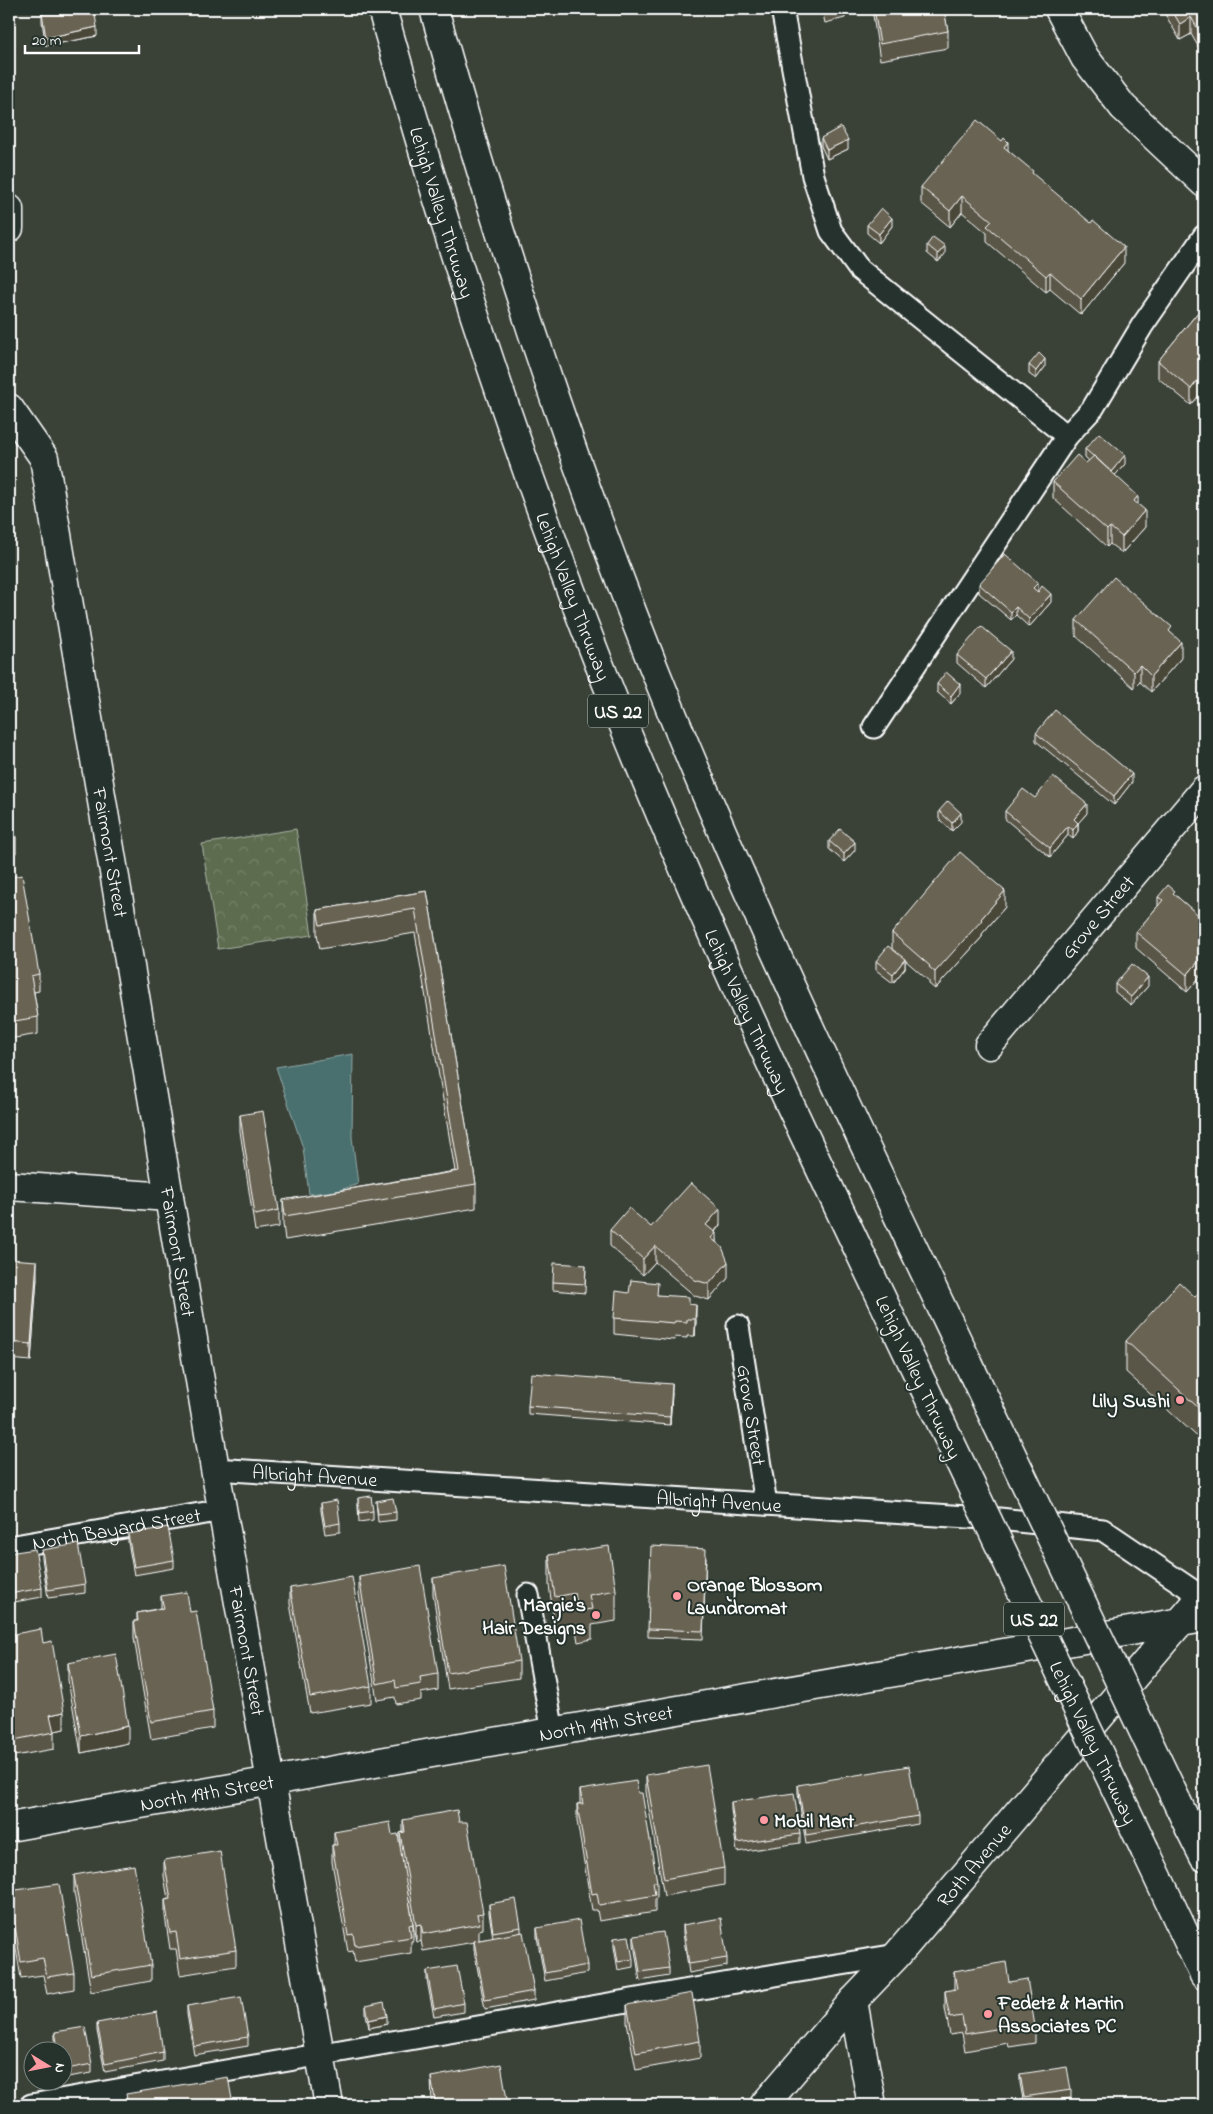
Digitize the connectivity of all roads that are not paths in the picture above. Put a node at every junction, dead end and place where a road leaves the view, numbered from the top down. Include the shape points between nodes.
1 (382, 9) edge
2 (434, 9) edge
3 (782, 9) edge
4 (1059, 9) edge
5 (1204, 183) edge
6 (9, 209) edge
7 (9, 228) edge
8 (1204, 236) edge
9 (9, 408) edge
10 (1067, 436) junction
11 (874, 727) dead end
12 (1204, 790) edge
13 (989, 1045) dead end
14 (9, 1186) edge
15 (169, 1197) junction
16 (738, 1326) dead end
17 (215, 1469) junction
18 (766, 1504) junction
19 (223, 1510) junction
20 (9, 1547) edge
21 (528, 1595) dead end
22 (1198, 1608) edge
23 (553, 1732) junction
24 (270, 1781) junction
25 (9, 1827) edge
26 (1204, 1858) edge
27 (897, 1955) junction
28 (1204, 1974) edge
29 (853, 2001) junction
30 (320, 2055) junction
31 (45, 2104) edge
32 (329, 2105) edge
33 (764, 2105) edge
34 (872, 2105) edge

1 - 28 main road, Lehigh Valley Thruway / US 22, bridge via 420,143 483,342 552,540 627,735 797,1121
2 - 26 main road, US 22, bridge via 530,326 599,522 673,716 754,906 842,1099
3 - 10 lane via 813,176 831,231 859,270
4 - 5 main road via 1085,58 1123,107
6 - 7 main road
8 - 10 lane via 1142,326 1093,408
9 - 15 main road, Fairmont Street via 44,458
10 - 11 lane
12 - 13 main road, Grove Street
14 - 15 main road
15 - 17 main road, Fairmont Street
16 - 18 lane, Grove Street
17 - 18 lane, Albright Avenue
17 - 19 main road, Fairmont Street
18 - 22 lane, Albright Avenue via 999,1519 1103,1530
19 - 20 lane, North Bayard Street
19 - 24 main road, Fairmont Street
21 - 23 lane
22 - 23 main road, North 19th Street
22 - 27 main road, Roth Avenue
23 - 24 main road, North 19th Street
24 - 25 main road, North 19th Street
24 - 30 main road, Fairmont Street
27 - 29 main road, Roth Avenue
27 - 30 lane
29 - 33 main road, Roth Avenue
29 - 34 main road
30 - 31 lane
30 - 32 main road, Fairmont Street

